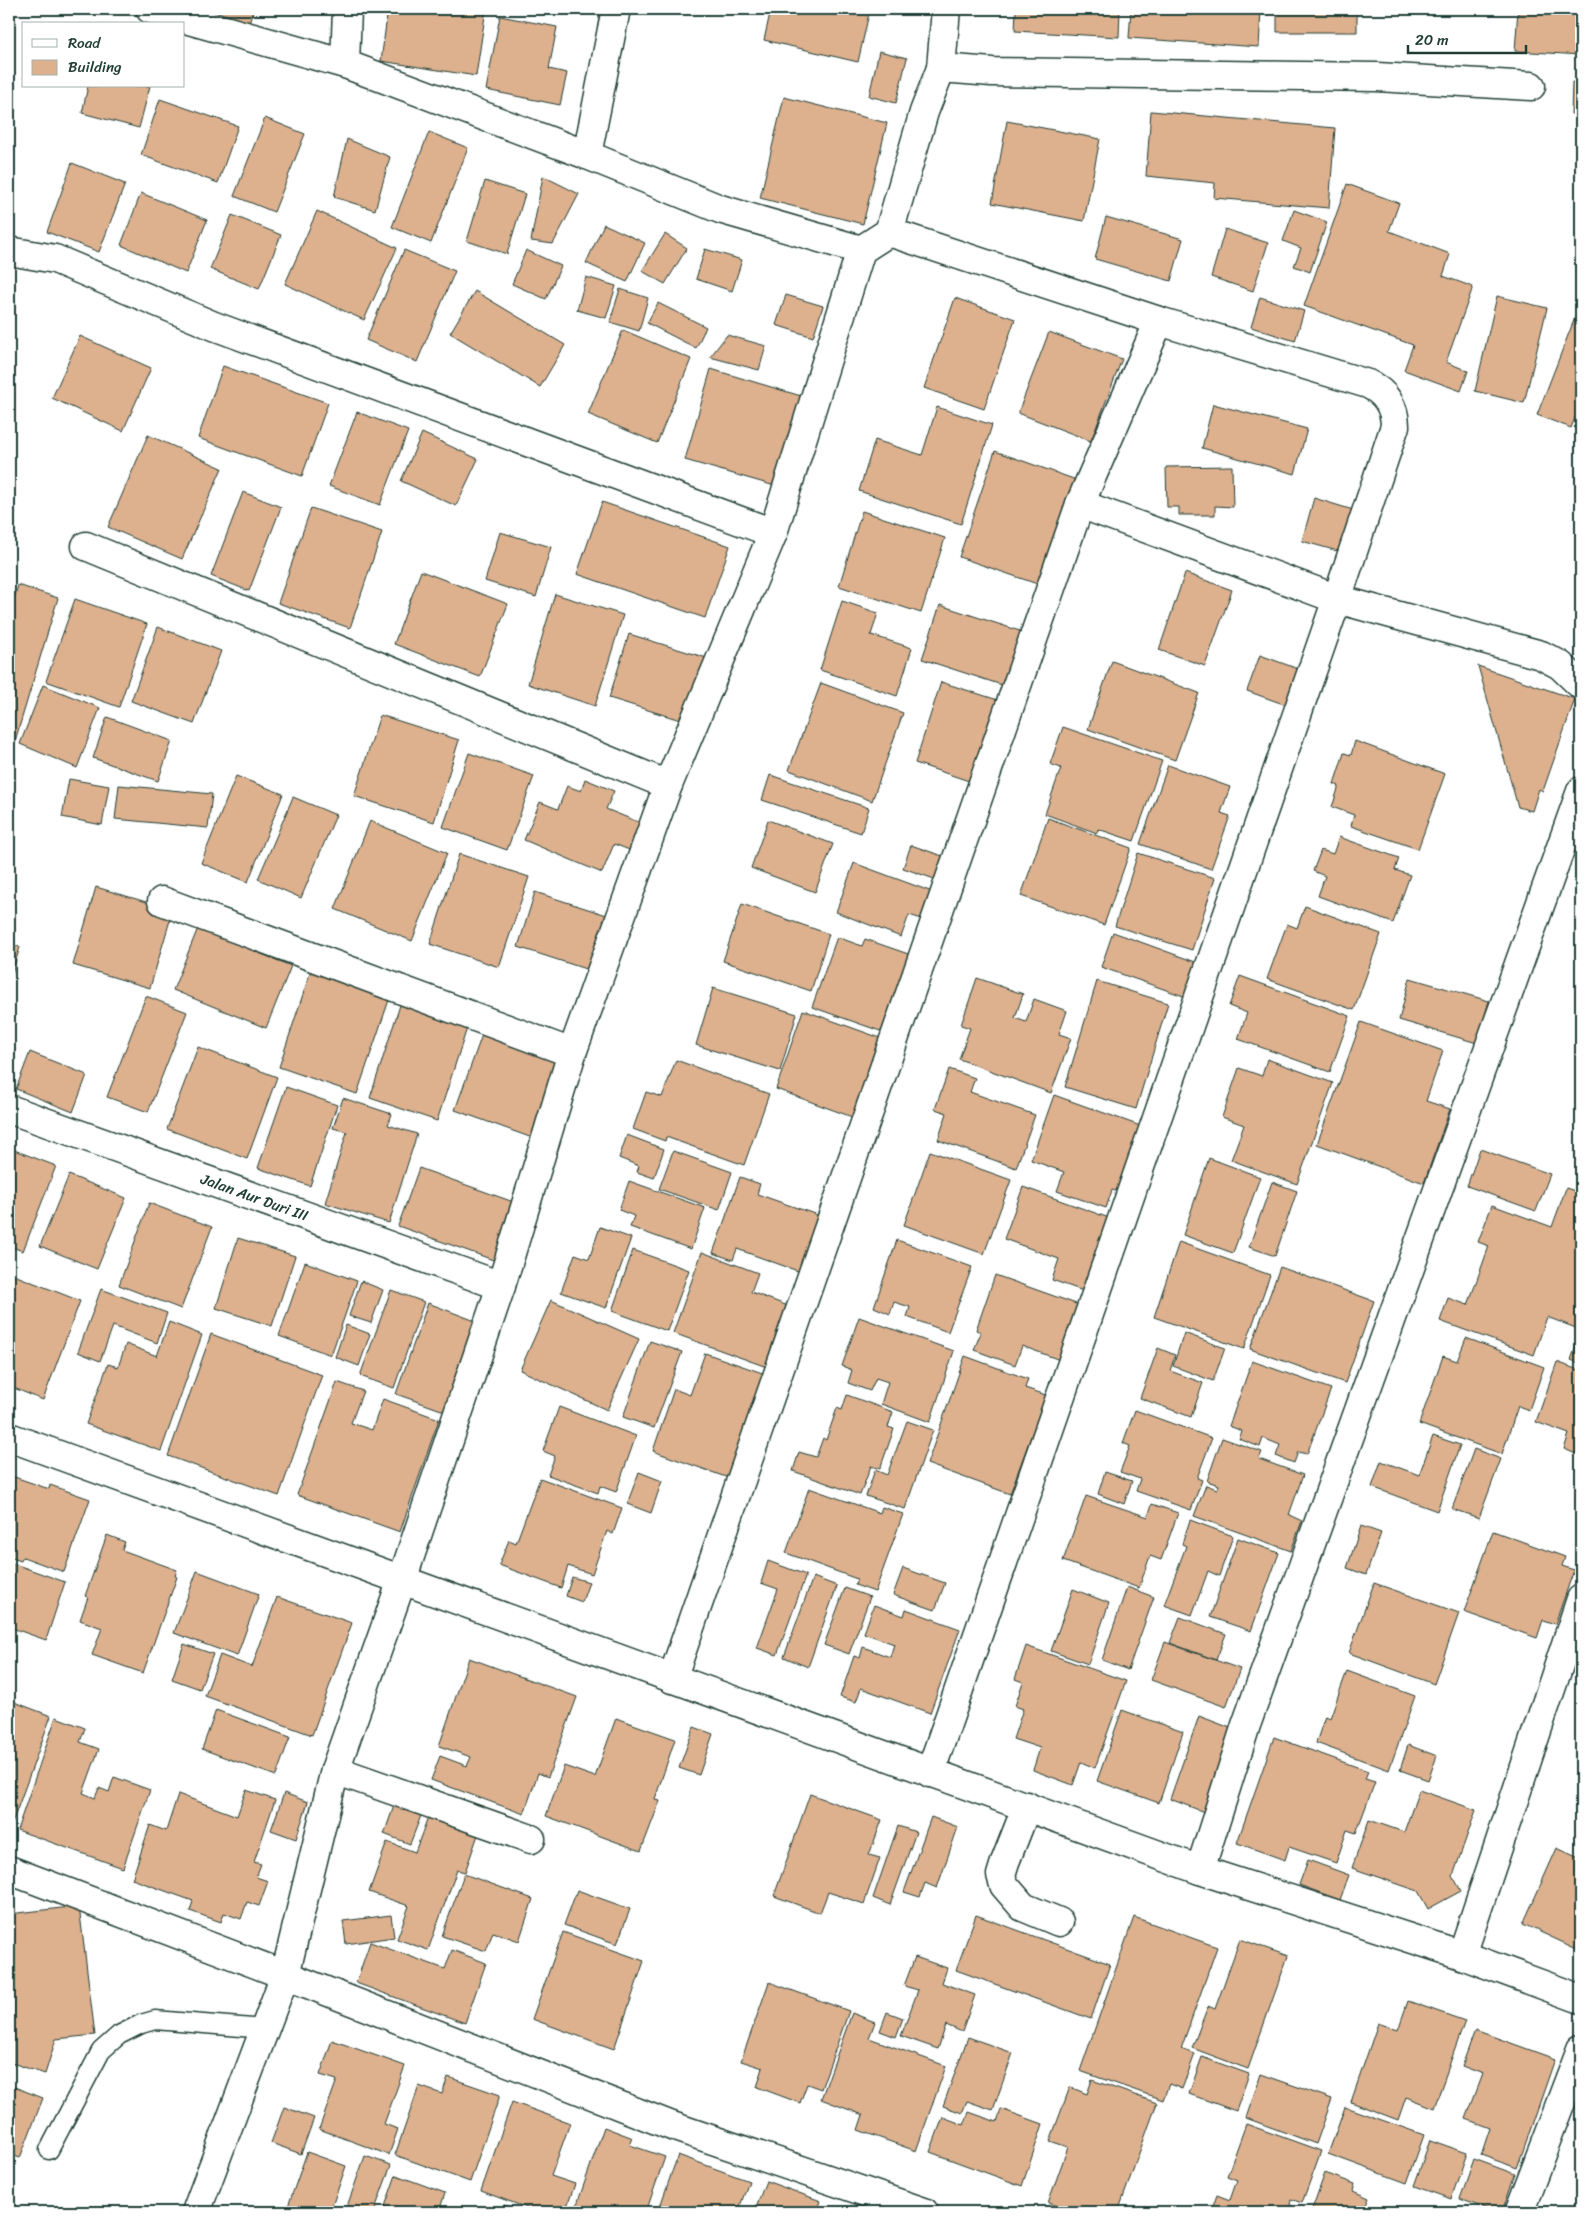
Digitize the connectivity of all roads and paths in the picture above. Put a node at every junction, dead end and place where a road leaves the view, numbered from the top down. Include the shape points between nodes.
1 (150, 9) edge
2 (347, 9) edge
3 (616, 9) edge
4 (946, 9) edge
5 (345, 64) junction
6 (941, 68) junction
7 (1531, 86) dead end
8 (587, 155) junction
9 (889, 232) junction
10 (861, 250) junction
11 (9, 251) edge
12 (1159, 322) junction
13 (1080, 504) junction
14 (773, 533) junction
15 (86, 546) dead end
16 (1337, 600) junction
17 (1581, 686) edge
18 (668, 785) junction
19 (1581, 791) edge
20 (162, 901) dead end
21 (572, 1053) junction
22 (9, 1109) edge
23 (500, 1286) junction
24 (9, 1437) edge
25 (402, 1580) junction
26 (1581, 1599) edge
27 (672, 1679) junction
28 (335, 1770) junction
29 (930, 1774) junction
30 (1027, 1806) junction
31 (531, 1839) dead end
32 (9, 1870) edge
33 (1200, 1870) junction
34 (1059, 1922) dead end
35 (1462, 1956) junction
36 (285, 1975) junction
37 (1581, 1999) edge
38 (266, 2029) junction
39 (1581, 2049) edge
40 (49, 2150) dead end
41 (196, 2212) edge
42 (924, 2212) edge
43 (1519, 2212) edge

1 - 5 street
2 - 5 street
3 - 8 street
4 - 6 street
5 - 8 street
6 - 7 street via 992,72 1377,77
6 - 9 street via 924,112
8 - 10 street via 720,209
9 - 10 street
9 - 12 street
10 - 14 street
11 - 14 street via 55,259 214,326
12 - 13 street
12 - 16 street via 1368,384 1391,405 1395,426
13 - 16 street
13 - 27 street
14 - 18 street
15 - 18 street
16 - 17 street via 1541,655 1560,665
16 - 29 street
18 - 21 street
19 - 33 street via 1246,1725
20 - 21 street
21 - 23 street
22 - 23 street, Jalan Aur Duri III
23 - 25 street
24 - 25 street
25 - 27 street
25 - 28 street
26 - 35 street
27 - 29 street
28 - 31 street
28 - 36 street
29 - 30 street
30 - 33 street
30 - 34 street via 1001,1875 1004,1885 1023,1907
32 - 36 street
33 - 35 street
35 - 37 street
36 - 38 street
36 - 42 street via 672,2126
38 - 40 lane via 155,2020 119,2035 101,2051
38 - 41 street
39 - 43 street

